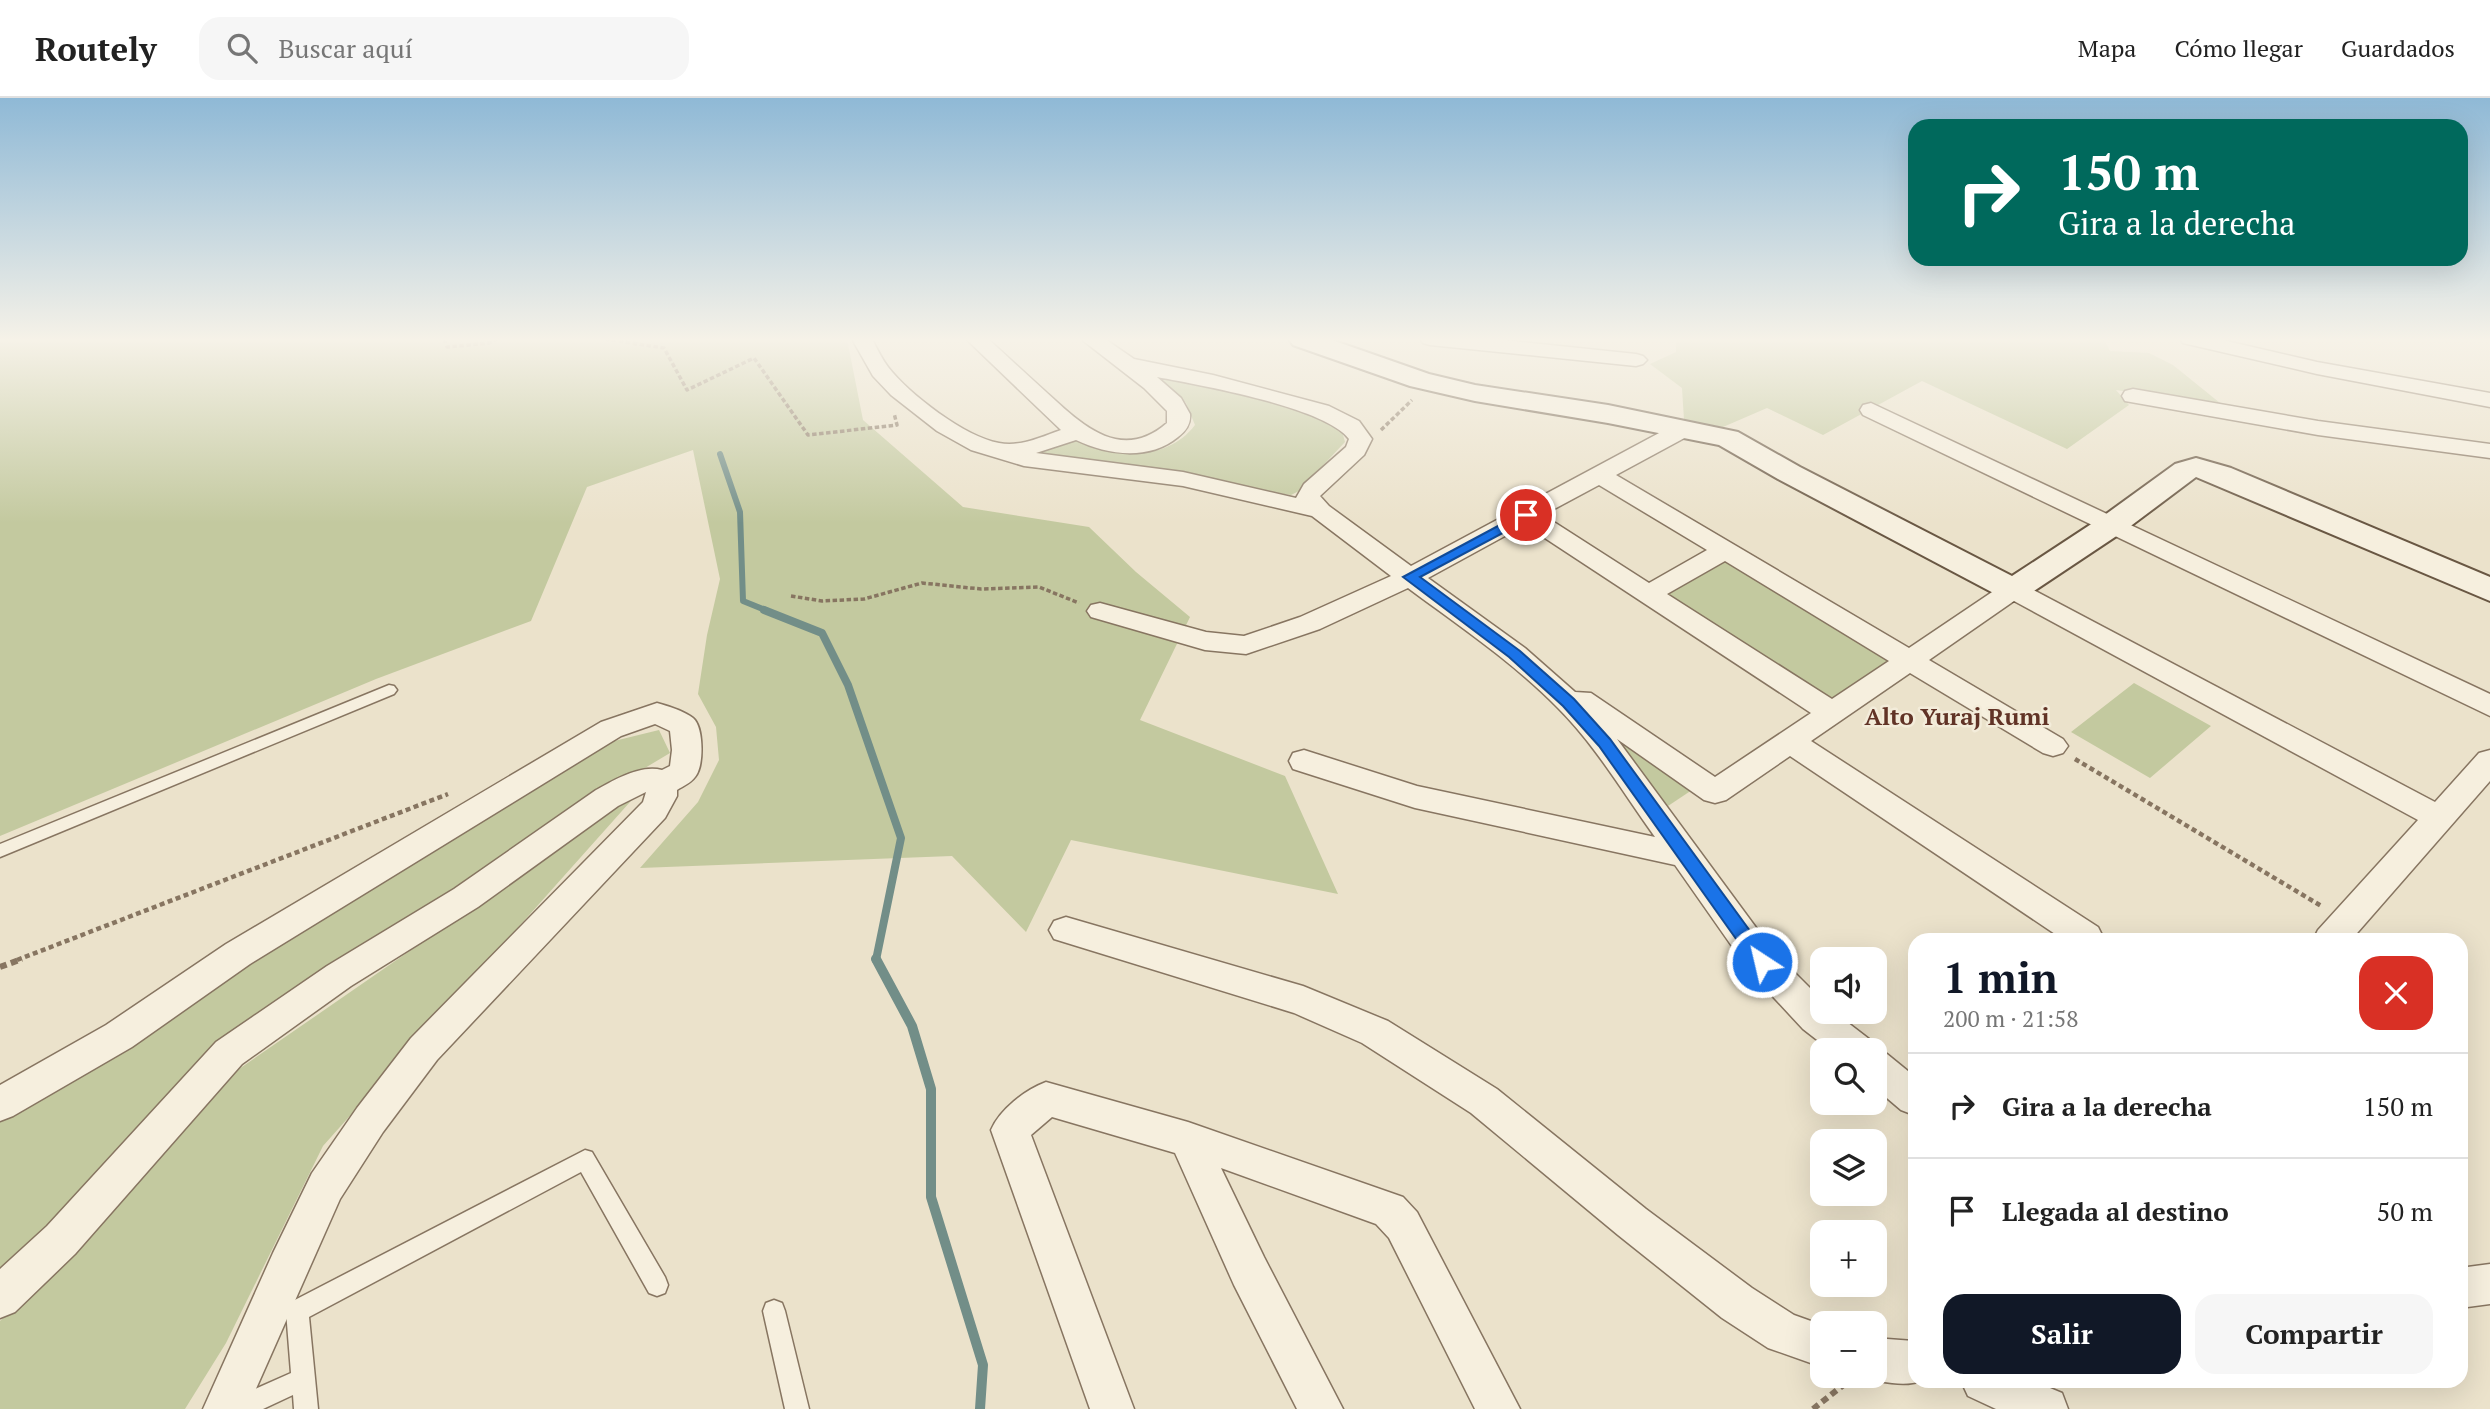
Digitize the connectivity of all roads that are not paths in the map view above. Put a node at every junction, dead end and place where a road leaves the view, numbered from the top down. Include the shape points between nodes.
1 (912, 400) edge
2 (1042, 400) edge
3 (1169, 400) edge
4 (1282, 400) edge
5 (1520, 400) edge
6 (2157, 400) edge
7 (1871, 410) dead end
8 (1682, 430) junction
9 (1077, 432) junction
10 (2490, 451) edge
11 (1008, 452) junction
12 (1601, 476) junction
13 (1320, 511) junction
14 (1526, 515) junction
15 (2113, 524) junction
16 (1726, 550) junction
17 (1410, 577) junction
18 (2012, 590) junction
19 (2490, 590) edge
20 (1648, 594) junction
21 (1100, 611) road end
22 (1514, 654) junction
23 (1909, 660) junction
24 (389, 690) dead end
25 (2490, 706) edge
26 (1832, 713) junction
27 (1791, 742) junction
28 (2053, 746) road end
29 (1304, 761) dead end
30 (2490, 761) edge
31 (661, 785) junction
32 (2440, 818) junction
33 (0, 851) edge
34 (1687, 856) junction
35 (1066, 930) dead end
36 (2339, 931) edge
37 (2080, 933) edge
38 (1841, 1038) edge
39 (1887, 1076) edge
40 (1908, 1093) edge
41 (0, 1104) edge
42 (1188, 1139) junction
43 (2490, 1284) edge
44 (657, 1285) dead end
45 (2468, 1287) edge
46 (0, 1297) edge
47 (774, 1311) dead end
48 (1810, 1342) edge
49 (1887, 1360) edge
50 (1908, 1362) edge
51 (303, 1379) junction
52 (1999, 1388) edge
53 (225, 1409) edge
54 (236, 1409) edge
55 (306, 1409) edge
56 (797, 1409) edge
57 (1112, 1409) edge
58 (1321, 1409) edge
59 (1498, 1409) edge
60 (2046, 1409) edge

1 - 11 street via 973,443
2 - 9 street
3 - 9 street via 1180,418 1164,438 1115,446
4 - 13 street via 1321,411 1351,426 1361,439 1356,450 1307,497
5 - 8 street
6 - 10 street
7 - 15 street
8 - 12 street
8 - 18 street via 1728,438
9 - 11 street
11 - 13 street via 1183,479
12 - 14 street
12 - 16 street
13 - 17 street
14 - 17 street
14 - 20 street
15 - 18 street
15 - 19 street via 2196,467
15 - 25 street
16 - 20 street
16 - 23 street
17 - 21 street via 1310,623 1246,645 1205,641
17 - 22 street
18 - 23 street
18 - 32 street
20 - 26 street
22 - 27 street via 1715,792
22 - 34 street via 1569,702
23 - 26 street
23 - 28 street
24 - 33 lane
26 - 27 street
27 - 37 street
29 - 34 street via 1415,797
30 - 32 street
31 - 41 street via 684,771 684,726 657,713 611,729 238,954 119,1036
31 - 46 street via 654,779 642,780 607,798 466,898 339,976 229,1054 61,1240
31 - 53 street via 662,796 654,810 425,1049 370,1120 326,1186
32 - 36 street
34 - 38 street via 1762,962
35 - 48 street via 1303,1001 1375,1032 1484,1101 1737,1303 1783,1333
39 - 40 street
42 - 57 street via 1046,1099 1010,1130
42 - 58 street via 1249,1271
42 - 59 street via 1389,1210 1403,1225
43 - 45 street
44 - 51 lane via 585,1158 297,1311
47 - 56 lane
49 - 50 street
51 - 54 lane
51 - 55 lane
52 - 60 street

